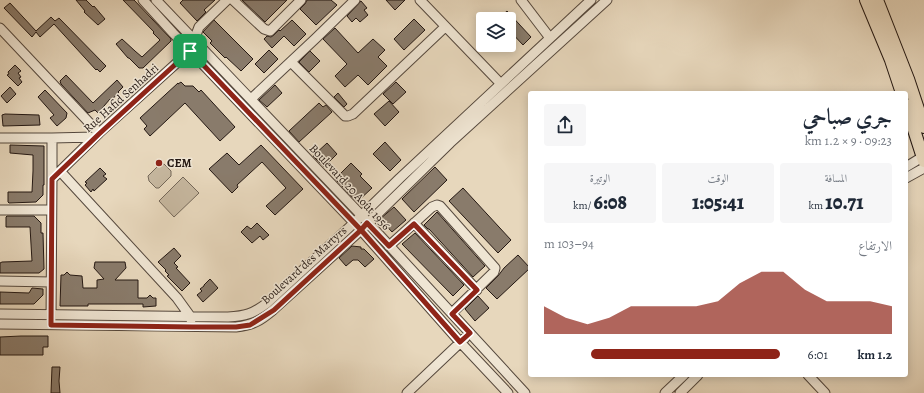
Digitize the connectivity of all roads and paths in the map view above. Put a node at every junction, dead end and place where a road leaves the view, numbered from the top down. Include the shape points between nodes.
1 (144, 0) edge
2 (156, 0) edge
3 (227, 0) edge
4 (233, 0) edge
5 (301, 0) edge
6 (355, 0) edge
7 (420, 0) edge
8 (522, 0) edge
9 (591, 0) edge
10 (607, 0) edge
11 (866, 0) edge
12 (876, 0) edge
13 (446, 26) junction
14 (0, 28) edge
15 (550, 38) junction
16 (195, 40) junction
17 (190, 51) junction
18 (291, 62) junction
19 (501, 84) junction
20 (901, 91) edge
21 (251, 99) junction
22 (908, 111) edge
23 (924, 127) edge
24 (97, 135) junction
25 (0, 138) edge
26 (52, 138) junction
27 (924, 161) edge
28 (908, 166) edge
29 (60, 171) junction
30 (908, 176) edge
31 (52, 179) junction
32 (0, 210) edge
33 (51, 210) junction
34 (361, 223) junction
35 (414, 224) junction
36 (389, 246) junction
37 (0, 281) edge
38 (51, 282) junction
39 (477, 290) junction
40 (0, 314) edge
41 (51, 314) junction
42 (452, 314) junction
43 (190, 316) junction
44 (0, 324) edge
45 (51, 325) junction
46 (192, 327) junction
47 (470, 333) junction
48 (460, 342) junction
49 (682, 377) edge
50 (696, 377) edge
51 (810, 377) edge
52 (408, 393) edge
53 (508, 393) edge
54 (525, 393) edge
55 (665, 393) edge
56 (680, 393) edge
57 (825, 393) edge

1 - 17 street, Boulevard 20 Août 1956
2 - 16 street, Boulevard 20 Août 1956
3 - 16 street via 199,27
4 - 5 street via 264,29 270,31
6 - 18 street
7 - 13 street
8 - 15 street
9 - 15 street, Boulevard des Martyrs
10 - 34 street, Boulevard des Martyrs
11 - 20 main road
12 - 23 main road via 908,79
13 - 18 street via 348,116 345,116
13 - 19 street
14 - 24 street
15 - 19 street, Boulevard des Martyrs
16 - 17 street
16 - 21 street, Boulevard 20 Août 1956
17 - 24 street, Rue Hafid Senhadri
17 - 34 street, Boulevard 20 Août 1956
18 - 21 street
19 - 34 street, Boulevard des Martyrs via 400,178
21 - 34 street, Boulevard 20 Août 1956
22 - 27 main road
24 - 26 street
24 - 29 street, Rue Hafid Senhadri
25 - 26 street
26 - 31 street
27 - 28 street
27 - 30 street
29 - 31 street, Rue Hafid Senhadri
29 - 43 street
31 - 33 street
32 - 33 street
33 - 38 street
34 - 36 street, Boulevard 20 Août 1956
34 - 43 street, Boulevard des Martyrs via 254,312 241,316
34 - 46 street, Boulevard des Martyrs via 274,310 258,321 236,327
34 - 48 street
35 - 36 street
35 - 39 street
35 - 39 street via 432,207 440,206 495,268
36 - 42 street, Boulevard 20 Août 1956
37 - 38 street
38 - 41 street
39 - 42 street
40 - 41 street
41 - 43 street
41 - 45 street
42 - 47 street, Boulevard 20 Août 1956
43 - 46 street
44 - 45 street, Boulevard des Martyrs
45 - 46 street, Boulevard des Martyrs
47 - 48 street
47 - 54 street, Boulevard 20 Août 1956
48 - 52 street
48 - 53 street
49 - 55 street
50 - 56 street
51 - 57 street

